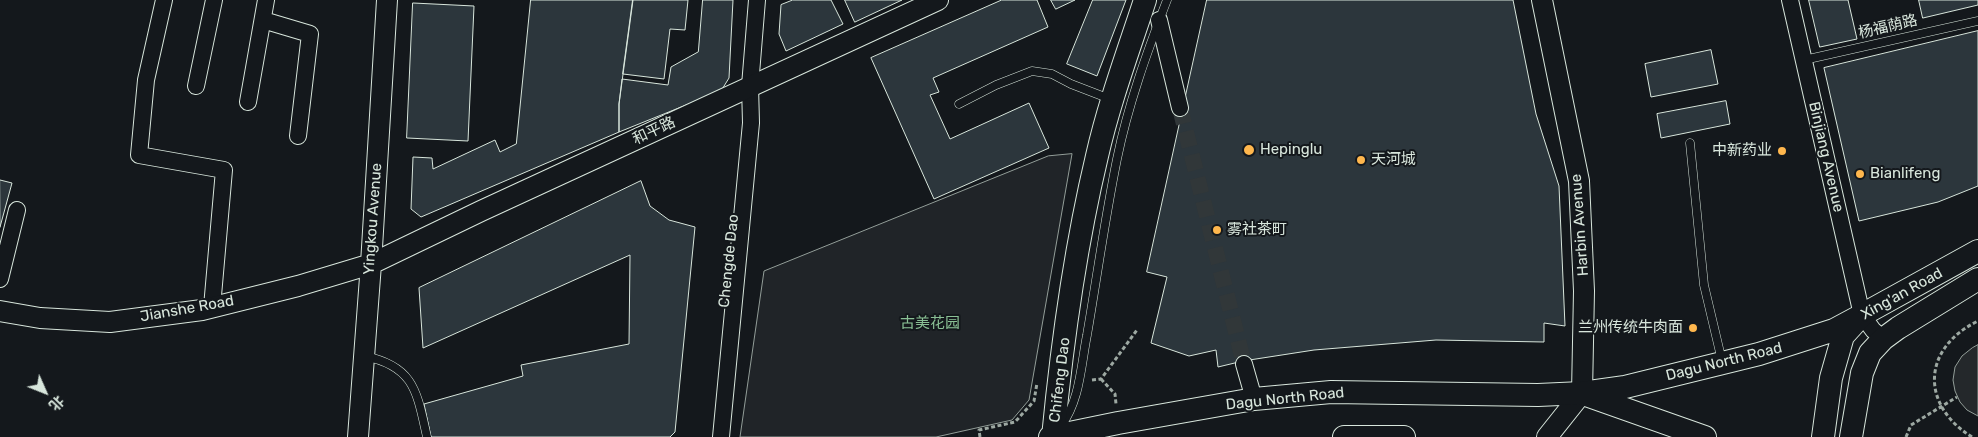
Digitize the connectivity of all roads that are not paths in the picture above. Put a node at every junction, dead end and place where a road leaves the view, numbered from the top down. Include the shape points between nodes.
1 (164, 0) edge
2 (214, 0) edge
3 (266, 0) edge
4 (387, 0) edge
5 (757, 0) edge
6 (938, 0) edge
7 (1144, 0) edge
8 (1167, 0) edge
9 (1542, 0) edge
10 (1790, 0) edge
11 (263, 20) junction
12 (1159, 20) junction
13 (1978, 21) edge
14 (1804, 60) junction
15 (196, 86) dead end
16 (750, 86) junction
17 (1112, 100) junction
18 (248, 102) dead end
19 (959, 104) dead end
20 (1180, 108) tunnel mouth
21 (298, 136) dead end
22 (1690, 143) dead end
23 (17, 210) dead end
24 (1978, 251) edge
25 (371, 264) junction
26 (0, 279) edge
27 (1978, 279) edge
28 (212, 307) junction
29 (0, 311) edge
30 (1862, 315) junction
31 (1883, 339) junction
32 (364, 356) junction
33 (1723, 363) junction
34 (1244, 364) tunnel mouth
35 (1582, 393) junction
36 (1254, 399) junction
37 (358, 437) edge
38 (427, 437) edge
39 (712, 437) edge
40 (721, 437) edge
41 (1052, 437) edge
42 (1344, 437) edge
43 (1404, 437) edge
44 (1547, 437) edge
45 (1705, 437) edge
46 (1823, 437) edge
47 (1851, 437) edge

1 - 28 street via 146,80 139,155 224,170
2 - 15 street
3 - 11 street
4 - 25 street, Yingkou Avenue
5 - 16 street, Chengde Dao
6 - 16 street, 和平路
7 - 17 main road, Chifeng Dao
8 - 12 lane, Chifeng Dao
9 - 35 street, Harbin Avenue via 1579,181 1584,291
10 - 14 street, Binjiang Avenue
11 - 18 street
11 - 21 street via 310,34
12 - 20 street
12 - 41 lane, Chifeng Dao via 1117,156 1071,410
13 - 14 lane, 杨福荫路
14 - 30 street, Binjiang Avenue
16 - 25 street, 和平路
16 - 39 street, Chengde Dao via 743,122
16 - 40 street, Chengde Dao via 751,123
17 - 19 lane via 1052,74 1032,70
17 - 41 main road, Chifeng Dao via 1081,226
22 - 33 lane via 1704,285
23 - 26 street
24 - 30 main road, Xing'an Road
25 - 28 street, Jianshe Road
25 - 32 street, Yingkou Avenue
27 - 31 main road, Xing'an Road
28 - 29 street, Jianshe Road via 110,322 40,318
30 - 31 street
30 - 33 main road, Dagu North Road via 1834,330 1797,343
30 - 46 main road, Xing'an Road via 1843,336 1837,350
31 - 47 main road, Xing'an Road via 1870,353 1862,373
32 - 37 street, Yingkou Avenue
32 - 38 lane via 381,359 402,370 417,393
33 - 35 main road, Dagu North Road via 1625,387
34 - 36 street
35 - 36 main road, Dagu North Road via 1331,392
35 - 44 street
35 - 45 main road, Dagu North Road
36 - 41 main road, Dagu North Road
42 - 43 main road

